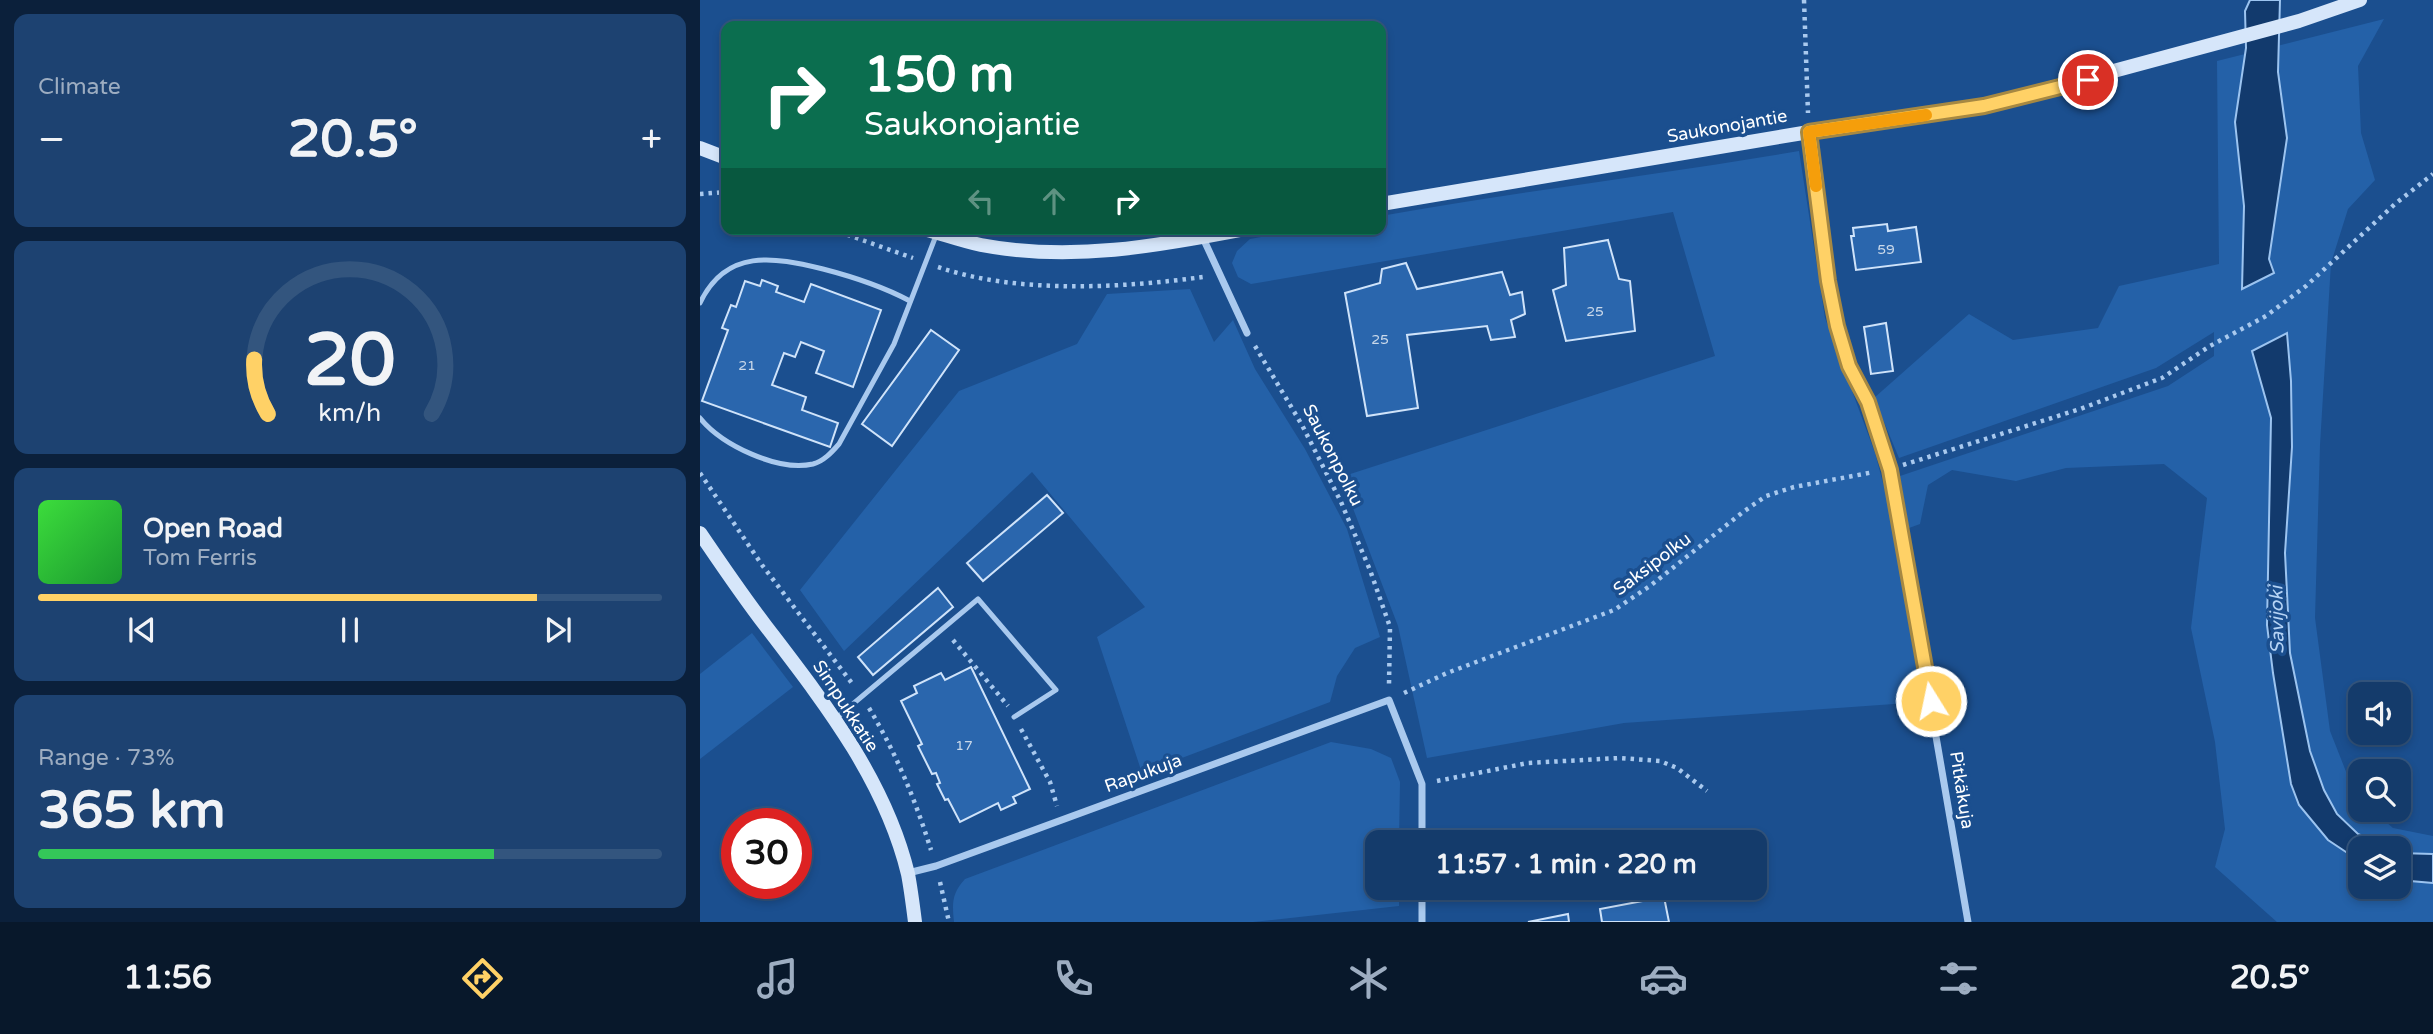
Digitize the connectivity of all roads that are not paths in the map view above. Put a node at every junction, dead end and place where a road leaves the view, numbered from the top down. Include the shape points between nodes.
1 (2360, 0) edge
2 (1809, 132) junction
3 (700, 148) edge
4 (721, 156) edge
5 (1386, 203) edge
6 (930, 235) edge
7 (945, 235) edge
8 (1214, 235) edge
9 (1203, 237) junction
10 (910, 301) junction
11 (700, 303) edge
12 (1247, 333) road end
13 (700, 418) edge
14 (700, 533) edge
15 (1014, 717) dead end
16 (835, 719) junction
17 (1422, 830) edge
18 (908, 874) junction
19 (1422, 900) edge
20 (915, 922) edge
21 (1422, 922) edge
22 (1968, 922) edge

1 - 2 street, Saukonojantie via 2299,21 1984,106
2 - 5 street, Saukonojantie
2 - 22 street, Pitkäkuja via 1837,326 1890,470
3 - 4 street
6 - 10 lane
7 - 9 street via 981,245 1067,253 1130,250
8 - 9 street
9 - 12 street
10 - 11 lane via 858,278 771,259 725,271
10 - 13 lane via 894,344 839,444 816,464 783,463 742,450
14 - 16 street, Simpukkatie
15 - 16 lane via 1056,690 978,599
16 - 18 street, Simpukkatie via 887,813
17 - 18 street, Rapukuja via 1422,784 1389,700
18 - 20 street, Simpukkatie
19 - 21 street

